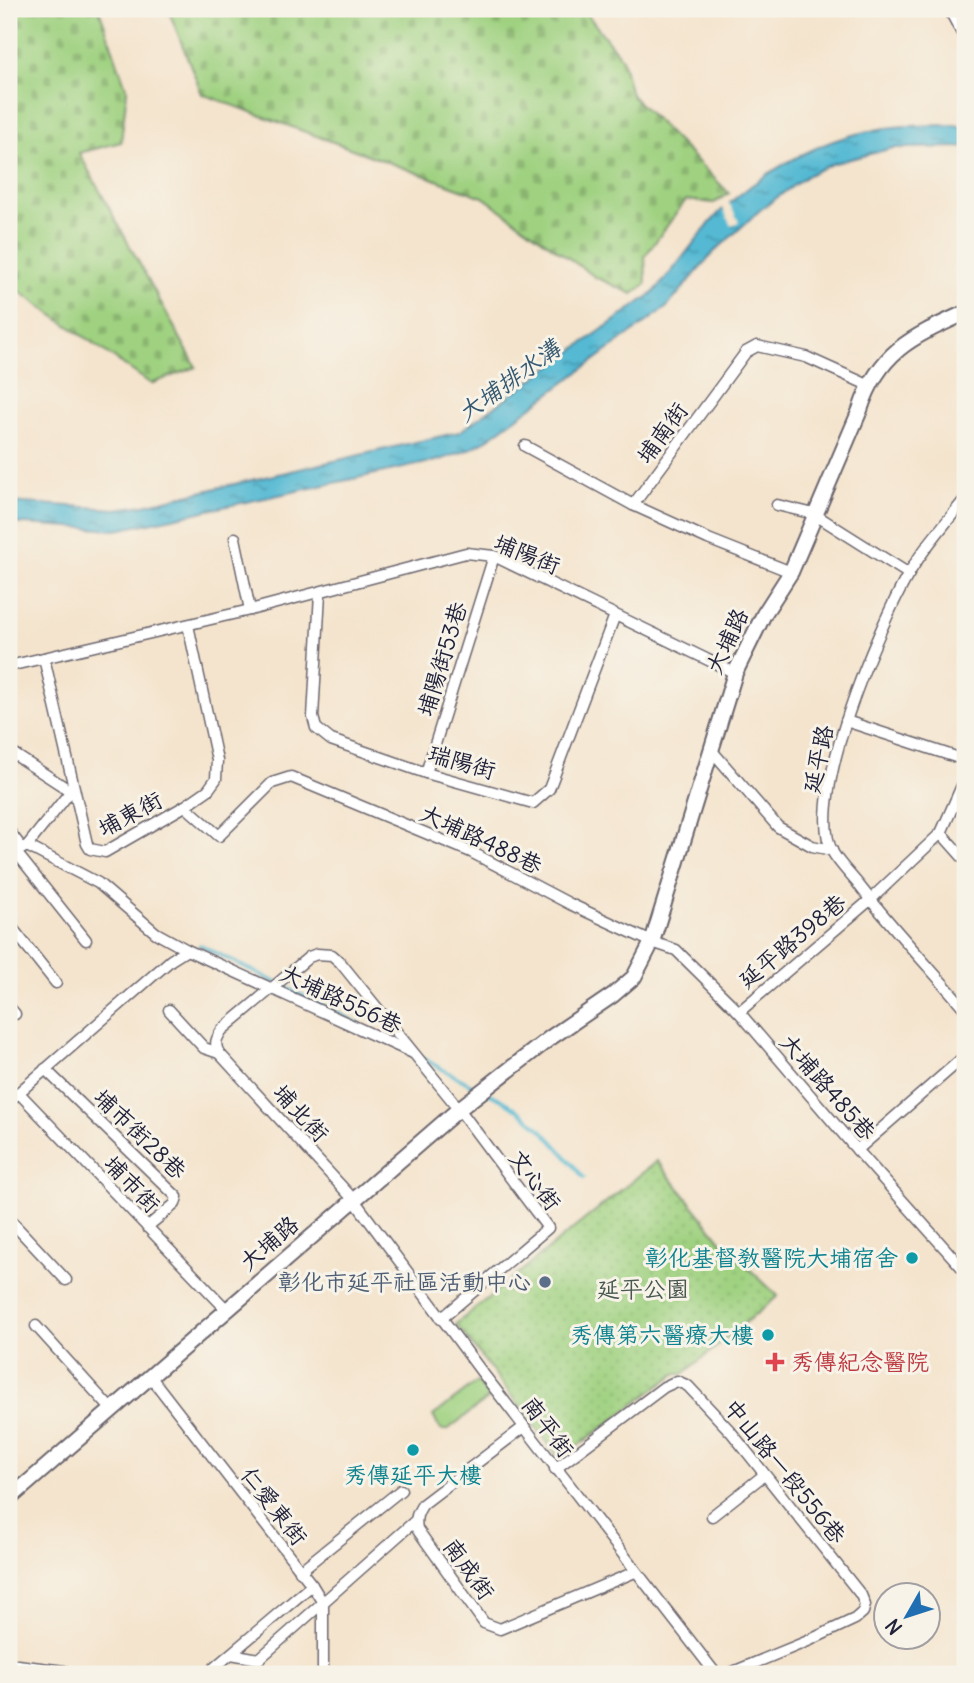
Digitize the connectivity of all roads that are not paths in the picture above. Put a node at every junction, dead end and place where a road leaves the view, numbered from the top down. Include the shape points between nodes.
1 (949, 9) edge
2 (965, 39) edge
3 (965, 313) edge
4 (868, 385) junction
5 (525, 446) dead end
6 (965, 499) edge
7 (633, 505) junction
8 (777, 505) dead end
9 (814, 514) junction
10 (234, 538) dead end
11 (494, 556) junction
12 (791, 572) junction
13 (909, 574) junction
14 (320, 593) junction
15 (250, 610) junction
16 (615, 615) junction
17 (188, 625) junction
18 (44, 658) junction
19 (9, 666) edge
20 (735, 673) junction
21 (846, 721) junction
22 (9, 751) edge
23 (713, 752) junction
24 (965, 760) edge
25 (426, 772) junction
26 (965, 779) edge
27 (185, 806) junction
28 (9, 831) edge
29 (941, 833) junction
30 (18, 850) edge
31 (832, 850) junction
32 (965, 860) edge
33 (870, 900) junction
34 (9, 924) edge
35 (86, 940) dead end
36 (652, 942) junction
37 (187, 950) junction
38 (56, 983) dead end
39 (272, 988) junction
40 (965, 1009) edge
41 (169, 1010) dead end
42 (739, 1012) junction
43 (219, 1053) junction
44 (415, 1054) junction
45 (965, 1056) edge
46 (45, 1069) junction
47 (19, 1093) junction
48 (9, 1101) edge
49 (459, 1109) junction
50 (857, 1150) junction
51 (354, 1200) junction
52 (9, 1219) edge
53 (147, 1227) junction
54 (965, 1271) edge
55 (66, 1280) dead end
56 (227, 1310) junction
57 (441, 1319) junction
58 (36, 1326) dead end
59 (150, 1376) junction
60 (111, 1409) junction
61 (524, 1427) junction
62 (555, 1469) junction
63 (764, 1475) junction
64 (401, 1490) dead end
65 (9, 1499) edge
66 (712, 1516) dead end
67 (415, 1521) junction
68 (300, 1571) junction
69 (635, 1572) junction
70 (312, 1586) junction
71 (323, 1603) junction
72 (231, 1654) junction
73 (9, 1667) edge
74 (64, 1674) edge
75 (210, 1674) edge
76 (323, 1674) edge
77 (716, 1674) edge
78 (728, 1674) edge

1 - 2 street
3 - 4 main road, 大埔路 via 897,349
4 - 7 street, 埔南街 via 806,357 757,346 746,352
4 - 9 main road, 大埔路
5 - 7 street
6 - 13 street, 延平路
7 - 12 street
8 - 9 street
9 - 12 main road, 大埔路
9 - 13 street
10 - 15 street
11 - 14 street, 埔陽街 via 466,553
11 - 16 street, 埔陽街
11 - 25 street, 埔陽街53巷
12 - 20 main road, 大埔路
13 - 21 street, 延平路
14 - 15 street, 埔陽街
14 - 25 street, 瑞陽街 via 316,728 331,740
15 - 17 street, 埔陽街
16 - 20 street, 埔陽街
16 - 25 street, 瑞陽街 via 543,797 533,803
17 - 18 street, 埔陽街
17 - 27 street, 埔東街 via 217,771 208,790
18 - 19 street, 埔陽街
18 - 27 street, 埔東街 via 90,849 105,852 114,848
20 - 23 main road, 大埔路
21 - 24 street
21 - 31 street, 延平路 via 826,812
22 - 30 street via 69,790
23 - 31 street via 778,827 812,846
23 - 36 main road, 大埔路
26 - 29 street
27 - 36 street, 大埔路488巷 via 219,836 272,783 291,778 471,852
28 - 30 street
29 - 32 street
29 - 33 street, 延平路398巷
30 - 35 street
30 - 37 street, 大埔路556巷 via 98,883 156,933
31 - 33 street, 延平路
33 - 40 street, 延平路
33 - 42 street, 延平路398巷
34 - 38 street
36 - 42 street, 大埔路485巷 via 676,950
36 - 49 main road, 大埔路 via 634,976 613,995
37 - 39 street, 大埔路556巷
37 - 46 street
39 - 43 street via 222,1030 216,1038
39 - 44 street, 大埔路556巷
39 - 44 street via 309,957 332,955
41 - 43 street, 埔北街 via 204,1048
42 - 50 street, 大埔路485巷
43 - 51 street, 埔北街
44 - 49 street, 大埔路556巷
45 - 50 street
46 - 47 street
46 - 53 street, 埔市街28巷 via 177,1197
47 - 48 street
47 - 53 street, 埔市街
49 - 51 main road, 大埔路
49 - 57 street, 文心街 via 548,1228
50 - 54 street, 大埔路485巷
51 - 56 main road, 大埔路
51 - 57 street, 南平街
52 - 55 street
53 - 56 street, 埔市街
56 - 59 main road, 大埔路
57 - 61 street, 南平街
58 - 60 street
59 - 60 main road, 大埔路
59 - 68 street, 仁愛東街
60 - 65 main road, 大埔路
61 - 62 street, 南平街
61 - 67 street via 423,1504
62 - 63 street, 中山路一段556巷 via 677,1381 688,1386 731,1432
62 - 69 street, 南平街
63 - 66 street
63 - 78 street, 中山路一段556巷 via 865,1605 855,1619
64 - 68 street
67 - 69 street, 南成街 via 484,1623 500,1629
67 - 71 street
68 - 70 street, 仁愛東街
69 - 77 street, 南平街
70 - 71 street, 仁愛東街
70 - 72 street
71 - 72 street via 259,1659
71 - 76 street
72 - 75 street
73 - 74 main road

